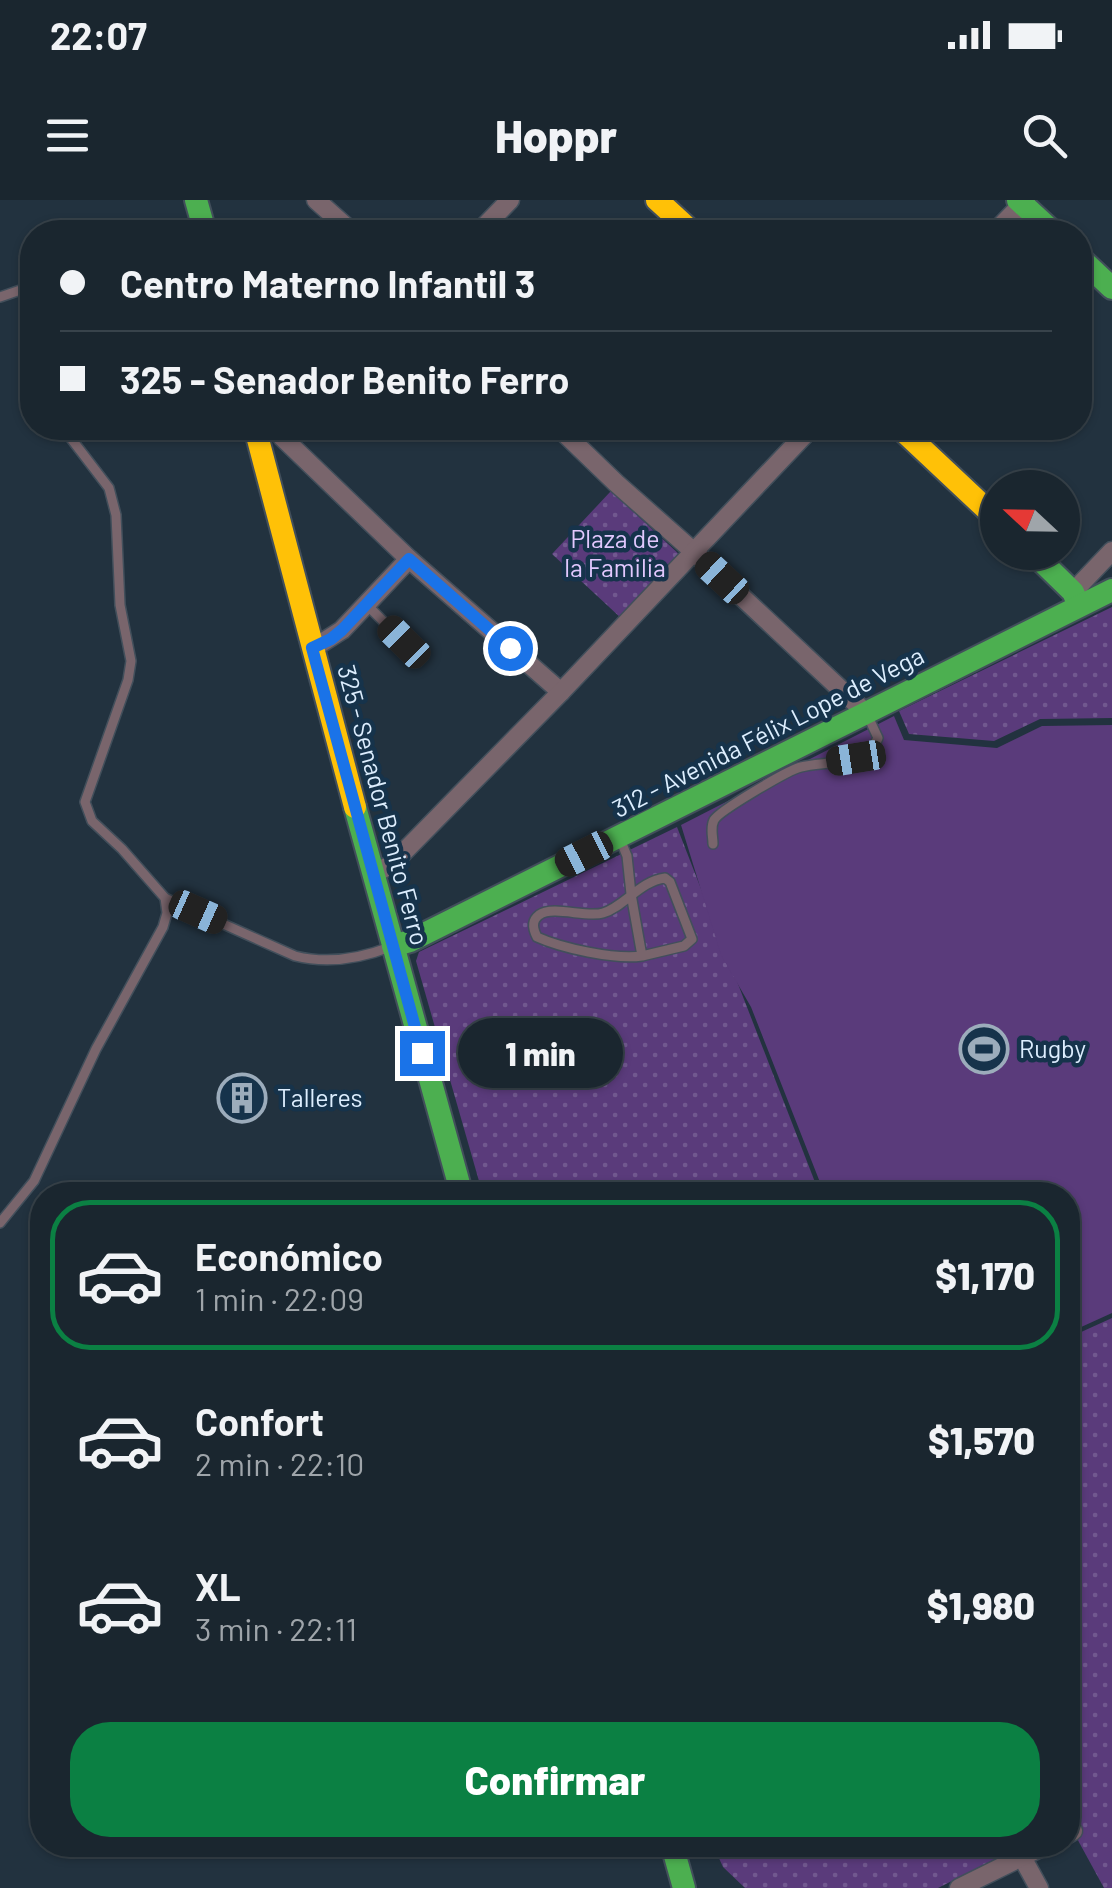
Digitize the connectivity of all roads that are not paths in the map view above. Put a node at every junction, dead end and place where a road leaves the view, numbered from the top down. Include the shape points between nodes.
1 (316, 200) edge
2 (510, 200) edge
3 (657, 200) edge
4 (1022, 201) edge
5 (338, 220) edge
6 (491, 220) edge
7 (679, 220) edge
8 (1005, 220) edge
9 (1041, 220) edge
10 (1092, 269) edge
11 (1112, 288) edge
12 (72, 440) edge
13 (258, 440) edge
14 (276, 440) edge
15 (294, 440) edge
16 (571, 440) edge
17 (799, 440) edge
18 (913, 440) edge
19 (261, 452) junction
20 (980, 503) edge
21 (693, 551) junction
22 (1112, 551) edge
23 (409, 559) junction
24 (1049, 570) edge
25 (1112, 590) edge
26 (1076, 599) junction
27 (367, 606) junction
28 (404, 642) dead end
29 (312, 648) junction
30 (561, 692) junction
31 (867, 714) junction
32 (619, 837) junction
33 (713, 844) dead end
34 (374, 873) junction
35 (631, 894) junction
36 (165, 898) junction
37 (393, 946) junction
38 (642, 956) junction
39 (33, 1182) edge
40 (458, 1182) edge
41 (30, 1186) edge
42 (0, 1223) edge
43 (675, 1857) edge
44 (1022, 1857) joint
45 (684, 1888) edge
46 (959, 1888) edge
47 (1039, 1888) edge

1 - 5 street
2 - 6 street
3 - 7 street
4 - 8 street
4 - 9 street
10 - 11 street
12 - 36 lane via 110,488 131,662 87,812
13 - 19 street, 325 - Senador Benito Ferro
14 - 19 street
15 - 23 street
16 - 21 street
17 - 21 street
18 - 20 street
19 - 29 street, 325 - Senador Benito Ferro
21 - 30 street
21 - 31 street
22 - 26 street
23 - 27 street
23 - 30 street
24 - 26 street
25 - 26 street, 312 - Avenida Félix Lope de Vega
26 - 31 street, 312 - Avenida Félix Lope de Vega
27 - 28 lane
27 - 29 street
29 - 34 street, 325 - Senador Benito Ferro
30 - 34 street via 391,865
31 - 32 street, 312 - Avenida Félix Lope de Vega
31 - 33 lane via 878,738 874,746 856,758 802,767 777,779 718,815
32 - 35 lane
32 - 37 street, 312 - Avenida Félix Lope de Vega
34 - 37 street, 325 - Senador Benito Ferro
35 - 38 lane
35 - 38 lane via 666,878 692,934 684,946
35 - 38 lane via 602,914 540,914 533,928 536,937 551,942
36 - 37 lane via 313,961
36 - 39 lane via 164,926
37 - 40 street, 325 - Senador Benito Ferro
41 - 42 lane
43 - 45 street
44 - 46 street
44 - 47 street

